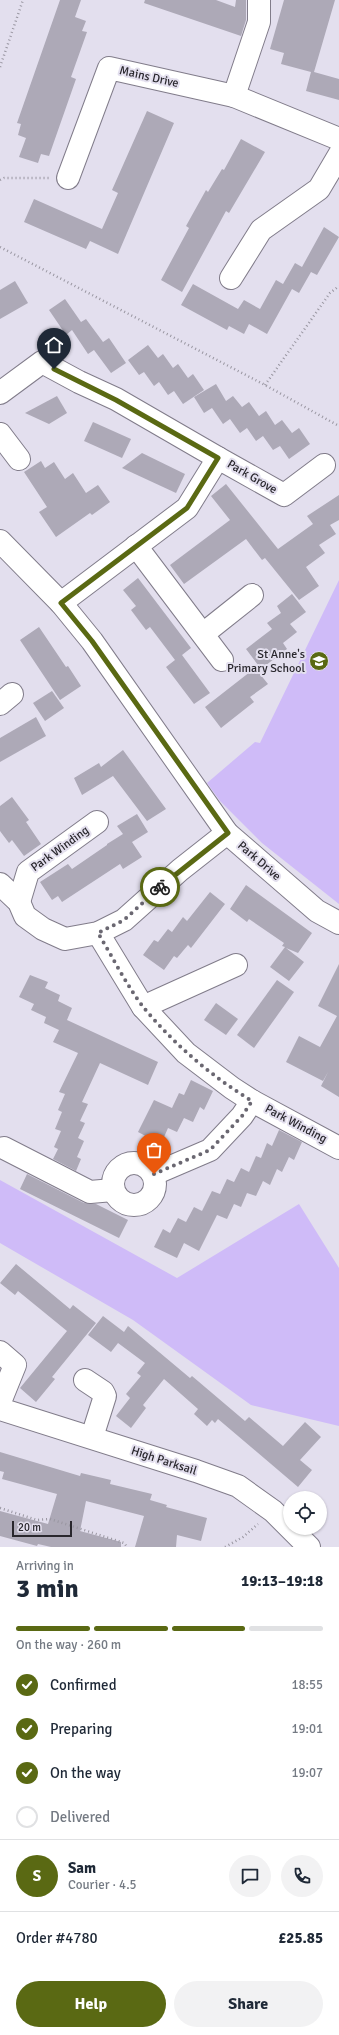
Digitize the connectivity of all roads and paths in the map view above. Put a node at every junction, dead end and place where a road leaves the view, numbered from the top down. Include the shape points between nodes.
1 (23, 0) edge
2 (259, 0) edge
3 (0, 66) edge
4 (234, 96) junction
5 (339, 139) edge
6 (339, 155) edge
7 (68, 178) joint
8 (0, 180) edge
9 (0, 247) edge
10 (231, 278) dead end
11 (339, 286) edge
12 (265, 385) junction
13 (0, 393) edge
14 (339, 426) edge
15 (0, 434) edge
16 (218, 458) junction
17 (19, 459) dead end
18 (324, 465) dead end
19 (0, 541) edge
20 (136, 546) junction
21 (252, 596) dead end
22 (61, 603) junction
23 (203, 634) junction
24 (222, 660) dead end
25 (97, 822) dead end
26 (228, 833) junction
27 (0, 884) edge
28 (19, 902) junction
29 (339, 923) edge
30 (98, 933) junction
31 (236, 965) dead end
32 (144, 1007) junction
33 (252, 1101) junction
34 (4, 1148) dead end
35 (339, 1148) edge
36 (154, 1174) junction
37 (113, 1190) junction
38 (0, 1352) edge
39 (85, 1380) dead end
40 (0, 1402) edge
41 (0, 1409) edge
42 (92, 1437) junction
43 (0, 1508) edge
44 (273, 1511) junction
45 (127, 1547) edge
46 (225, 1547) edge
47 (309, 1547) edge

1 - 3 path
2 - 4 street via 259,22
4 - 5 street, Mains Drive
4 - 7 street, Mains Drive via 109,68
6 - 10 street via 319,189 261,230
7 - 8 path
9 - 12 path
11 - 12 path via 330,293
12 - 14 path
13 - 16 street, Park Grove via 42,362 116,400
15 - 17 street
16 - 18 street, Park Grove via 284,496
16 - 20 street, Park Grove via 187,508
19 - 22 street, Park Drive
20 - 22 street, Park Grove
20 - 23 street
21 - 23 street
22 - 26 street, Park Drive via 92,641
23 - 24 street
25 - 28 street, Park Winding via 28,872
26 - 29 street, Park Drive via 317,911
26 - 30 street via 180,870 124,920
27 - 28 street
28 - 30 street via 25,916 43,929 65,939
30 - 32 street, Park Winding
31 - 32 street
32 - 33 street, Park Winding via 186,1053
33 - 35 street, Park Winding
33 - 36 street, Park Winding via 242,1116 210,1150
34 - 37 street via 90,1192
36 - 37 street via 144,1164 130,1163 123,1166 114,1176
36 - 37 street via 154,1193 145,1203 126,1204 120,1201
38 - 40 street via 15,1365
39 - 42 street via 105,1396
41 - 42 street, High Parksail
42 - 44 street, High Parksail via 238,1486
43 - 45 path via 37,1520 50,1519 124,1543
44 - 46 path via 243,1537
44 - 47 street, High Parksail

